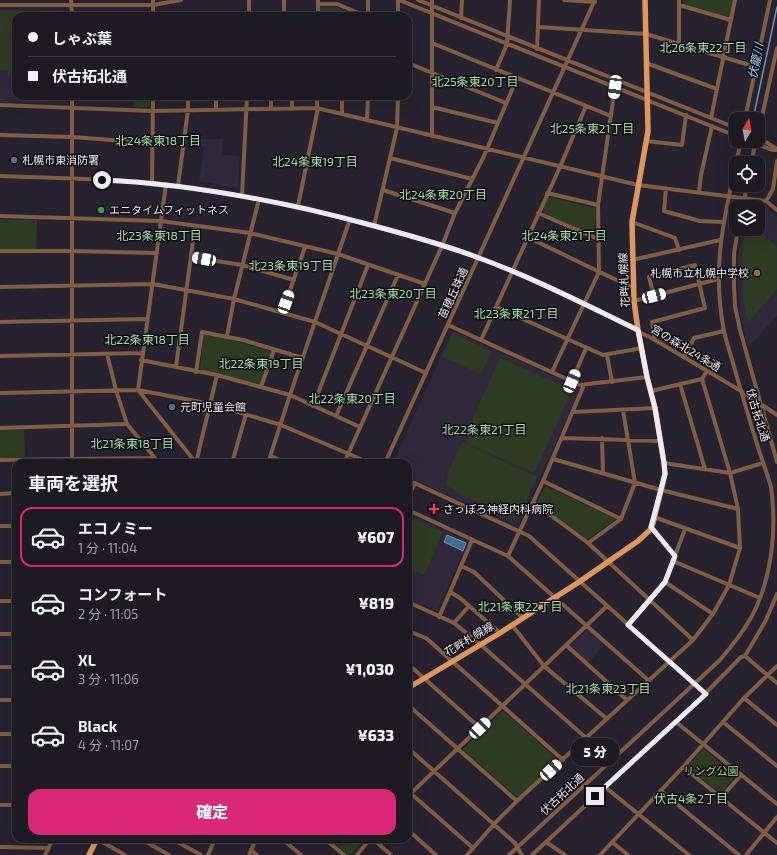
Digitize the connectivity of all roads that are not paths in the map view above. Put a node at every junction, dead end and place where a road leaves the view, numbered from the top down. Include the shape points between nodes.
1 (23, 0) edge
2 (181, 0) edge
3 (249, 0) edge
4 (284, 0) edge
5 (368, 0) edge
6 (399, 0) edge
7 (418, 0) edge
8 (432, 0) edge
9 (462, 0) edge
10 (510, 0) edge
11 (539, 0) edge
12 (564, 0) edge
13 (646, 0) edge
14 (735, 0) edge
15 (770, 0) edge
16 (595, 1) edge
17 (71, 2) edge
18 (99, 2) edge
19 (124, 2) edge
20 (153, 2) edge
21 (318, 2) edge
22 (679, 2) edge
23 (0, 5) edge
24 (23, 5) junction
25 (432, 6) junction
26 (72, 12) edge
27 (249, 12) edge
28 (284, 12) edge
29 (357, 12) edge
30 (367, 12) edge
31 (398, 12) edge
32 (433, 14) junction
33 (461, 18) junction
34 (731, 20) junction
35 (539, 27) junction
36 (582, 30) junction
37 (646, 34) junction
38 (508, 37) junction
39 (432, 43) junction
40 (507, 44) junction
41 (679, 44) junction
42 (777, 48) edge
43 (537, 49) junction
44 (724, 57) junction
45 (568, 61) junction
46 (646, 63) junction
47 (412, 65) edge
48 (756, 67) junction
49 (565, 68) junction
50 (496, 70) junction
51 (772, 72) junction
52 (432, 73) junction
53 (777, 73) edge
54 (517, 78) junction
55 (615, 87) junction
56 (717, 88) junction
57 (646, 92) junction
58 (553, 93) junction
59 (647, 99) junction
60 (72, 100) edge
61 (153, 100) edge
62 (188, 100) edge
63 (216, 100) edge
64 (247, 100) edge
65 (271, 100) edge
66 (292, 100) edge
67 (317, 100) edge
68 (342, 100) edge
69 (368, 100) edge
70 (398, 100) edge
71 (506, 103) junction
72 (0, 105) edge
73 (586, 106) junction
74 (72, 107) junction
75 (432, 107) junction
76 (292, 108) junction
77 (318, 108) junction
78 (216, 109) junction
79 (271, 109) junction
80 (188, 110) junction
81 (246, 110) junction
82 (153, 111) junction
83 (746, 112) edge
84 (763, 112) edge
85 (342, 114) junction
86 (686, 115) junction
87 (611, 116) junction
88 (711, 118) junction
89 (367, 120) junction
90 (498, 123) junction
91 (729, 125) edge
92 (712, 126) junction
93 (397, 128) junction
94 (729, 133) edge
95 (0, 135) edge
96 (432, 136) junction
97 (72, 137) junction
98 (646, 141) junction
99 (765, 141) edge
100 (152, 143) junction
101 (765, 146) edge
102 (487, 149) junction
103 (777, 150) edge
104 (390, 158) junction
105 (524, 158) junction
106 (777, 161) edge
107 (560, 166) junction
108 (0, 176) edge
109 (603, 177) junction
110 (72, 178) junction
111 (776, 178) edge
112 (472, 179) junction
113 (152, 183) junction
114 (166, 184) junction
115 (638, 185) junction
116 (178, 186) junction
117 (666, 188) junction
118 (383, 190) junction
119 (700, 192) junction
120 (730, 192) edge
121 (746, 192) edge
122 (547, 193) junction
123 (729, 195) junction
124 (242, 196) junction
125 (745, 198) junction
126 (259, 199) junction
127 (766, 201) junction
128 (298, 206) junction
129 (598, 206) junction
130 (777, 210) edge
131 (455, 213) junction
132 (538, 213) junction
133 (0, 216) edge
134 (72, 218) junction
135 (350, 219) junction
136 (161, 221) junction
137 (632, 222) junction
138 (724, 222) junction
139 (196, 226) junction
140 (374, 226) junction
141 (250, 233) junction
142 (737, 236) edge
143 (527, 238) junction
144 (598, 239) junction
145 (720, 240) junction
146 (442, 246) junction
147 (305, 247) junction
148 (678, 250) junction
149 (0, 251) edge
150 (72, 251) junction
151 (157, 253) junction
152 (338, 254) junction
153 (191, 257) junction
154 (479, 258) junction
155 (632, 260) junction
156 (242, 265) junction
157 (368, 265) junction
158 (513, 271) junction
159 (599, 272) junction
160 (398, 275) junction
161 (718, 279) junction
162 (294, 280) junction
163 (700, 283) junction
164 (153, 284) junction
165 (425, 284) junction
166 (73, 286) junction
167 (0, 287) edge
168 (633, 288) junction
169 (186, 290) junction
170 (654, 296) junction
171 (234, 299) junction
172 (634, 301) junction
173 (583, 304) junction
174 (496, 307) junction
175 (282, 313) junction
176 (147, 320) junction
177 (72, 321) junction
178 (0, 322) edge
179 (315, 322) junction
180 (448, 325) junction
181 (638, 330) junction
182 (724, 331) junction
183 (341, 334) junction
184 (227, 336) junction
185 (568, 339) junction
186 (481, 340) junction
187 (655, 340) junction
188 (367, 345) junction
189 (586, 348) junction
190 (642, 348) junction
191 (274, 350) junction
192 (142, 353) junction
193 (107, 354) junction
194 (72, 355) junction
195 (607, 355) junction
196 (0, 356) edge
197 (392, 357) junction
198 (684, 357) junction
199 (303, 358) junction
200 (141, 360) junction
201 (176, 367) junction
202 (707, 371) junction
203 (196, 372) junction
204 (552, 372) junction
205 (426, 373) junction
206 (217, 375) junction
207 (647, 377) junction
208 (702, 379) junction
209 (572, 381) junction
210 (612, 382) junction
211 (680, 384) junction
212 (584, 385) junction
213 (261, 387) junction
214 (116, 390) junction
215 (138, 390) junction
216 (72, 391) junction
217 (651, 391) junction
218 (741, 391) junction
219 (0, 392) edge
220 (290, 396) junction
221 (211, 404) junction
222 (760, 404) junction
223 (313, 406) junction
224 (655, 408) junction
225 (623, 410) junction
226 (573, 412) junction
227 (246, 414) junction
228 (777, 415) edge
229 (336, 416) junction
230 (127, 424) junction
231 (282, 425) junction
232 (72, 426) junction
233 (360, 427) junction
234 (0, 428) edge
235 (562, 438) junction
236 (602, 438) junction
237 (628, 439) junction
238 (661, 441) junction
239 (349, 454) junction
240 (271, 456) junction
241 (155, 458) joint
242 (72, 459) edge
243 (127, 459) edge
244 (193, 459) edge
245 (197, 459) edge
246 (233, 459) edge
247 (270, 459) edge
248 (277, 459) edge
249 (346, 459) edge
250 (361, 459) edge
251 (387, 459) edge
252 (553, 459) junction
253 (0, 460) edge
254 (12, 460) edge
255 (777, 462) edge
256 (664, 463) junction
257 (763, 463) junction
258 (705, 469) junction
259 (603, 473) junction
260 (730, 473) junction
261 (543, 481) junction
262 (412, 482) edge
263 (635, 482) junction
264 (415, 483) junction
265 (412, 489) edge
266 (661, 490) junction
267 (12, 493) edge
268 (0, 494) edge
269 (533, 502) junction
270 (738, 509) junction
271 (412, 512) edge
272 (654, 517) junction
273 (622, 519) junction
274 (0, 526) edge
275 (12, 526) edge
276 (651, 527) junction
277 (685, 529) junction
278 (520, 532) junction
279 (472, 540) junction
280 (588, 543) junction
281 (740, 548) junction
282 (508, 556) junction
283 (675, 556) junction
284 (0, 562) edge
285 (12, 562) edge
286 (608, 562) junction
287 (673, 562) junction
288 (461, 566) junction
289 (579, 582) junction
290 (665, 582) junction
291 (729, 585) junction
292 (450, 592) junction
293 (777, 595) edge
294 (554, 597) junction
295 (760, 598) junction
296 (650, 600) junction
297 (0, 601) edge
298 (12, 601) edge
299 (412, 604) edge
300 (469, 606) junction
301 (607, 606) junction
302 (714, 614) junction
303 (439, 617) junction
304 (523, 618) junction
305 (454, 623) junction
306 (512, 625) junction
307 (628, 625) junction
308 (586, 626) junction
309 (412, 632) edge
310 (500, 633) junction
311 (0, 634) edge
312 (12, 634) edge
313 (693, 640) junction
314 (480, 645) junction
315 (566, 645) junction
316 (745, 656) junction
317 (451, 661) junction
318 (669, 661) junction
319 (544, 666) junction
320 (777, 666) edge
321 (0, 667) edge
322 (12, 667) edge
323 (412, 668) edge
324 (768, 675) junction
325 (424, 678) junction
326 (648, 680) junction
327 (694, 683) junction
328 (777, 683) edge
329 (524, 684) junction
330 (412, 686) edge
331 (706, 694) junction
332 (744, 698) junction
333 (0, 700) edge
334 (12, 700) edge
335 (627, 700) junction
336 (502, 706) junction
337 (412, 709) edge
338 (607, 719) junction
339 (676, 722) junction
340 (723, 722) junction
341 (777, 725) edge
342 (480, 728) junction
343 (0, 734) edge
344 (12, 734) edge
345 (586, 738) junction
346 (704, 744) junction
347 (457, 749) junction
348 (412, 752) edge
349 (563, 760) junction
350 (611, 760) junction
351 (0, 766) edge
352 (12, 766) edge
353 (777, 766) edge
354 (683, 767) junction
355 (434, 771) junction
356 (741, 775) junction
357 (605, 787) junction
358 (412, 791) edge
359 (661, 791) junction
360 (412, 796) edge
361 (721, 798) junction
362 (517, 801) junction
363 (777, 804) edge
364 (0, 805) edge
365 (12, 805) edge
366 (639, 814) junction
367 (777, 817) edge
368 (494, 825) junction
369 (764, 833) junction
370 (412, 834) edge
371 (546, 842) junction
372 (612, 842) junction
373 (51, 843) edge
374 (95, 843) edge
375 (104, 843) edge
376 (148, 843) edge
377 (179, 843) edge
378 (213, 843) edge
379 (254, 843) edge
380 (287, 843) edge
381 (330, 843) edge
382 (367, 843) edge
383 (378, 843) edge
384 (777, 843) edge
385 (0, 847) edge
386 (518, 847) junction
387 (49, 848) junction
388 (474, 848) junction
389 (251, 850) junction
390 (45, 855) edge
391 (88, 855) edge
392 (126, 855) edge
393 (169, 855) edge
394 (201, 855) edge
395 (208, 855) edge
396 (249, 855) edge
397 (257, 855) edge
398 (301, 855) edge
399 (344, 855) edge
400 (357, 855) edge
401 (391, 855) edge
402 (436, 855) edge
403 (467, 855) edge
404 (509, 855) edge
405 (522, 855) edge
406 (532, 855) edge
407 (565, 855) edge
408 (600, 855) edge
409 (628, 855) edge
410 (689, 855) edge
411 (739, 855) edge
412 (746, 855) edge

1 - 24 street
2 - 20 street
3 - 27 street
4 - 28 street
5 - 30 street
6 - 31 street
6 - 32 street
7 - 25 street
8 - 25 street
9 - 33 street
10 - 38 street
11 - 35 street
12 - 16 street
13 - 37 main road, 花畔札幌線
14 - 34 street
15 - 48 street
16 - 36 street, 苗穂丘珠通
17 - 18 street
17 - 24 street
17 - 26 street
18 - 19 street
19 - 20 street
21 - 29 street via 337,4
22 - 34 street
22 - 41 street
23 - 24 street
25 - 32 street
25 - 33 street
32 - 39 street
32 - 40 street
33 - 38 street
34 - 44 street
35 - 36 street
35 - 43 street
36 - 37 street
36 - 45 street, 苗穂丘珠通
37 - 41 street
37 - 46 main road, 花畔札幌線
38 - 40 street
38 - 43 street
39 - 50 street
39 - 52 street
40 - 49 street
40 - 50 street
41 - 44 street
42 - 51 street
43 - 45 street
44 - 48 street
44 - 56 street
45 - 49 street, 苗穂丘珠通
45 - 57 street
46 - 56 street
46 - 57 main road, 花畔札幌線
47 - 52 street
48 - 83 street
49 - 55 street
49 - 58 street, 苗穂丘珠通
50 - 54 street
51 - 53 street
51 - 84 street
52 - 71 street
52 - 75 street
54 - 58 street
54 - 71 street
55 - 59 street
55 - 87 street
56 - 88 street
57 - 59 main road, 花畔札幌線
57 - 88 street
58 - 73 street
58 - 105 street, 苗穂丘珠通
59 - 86 street
59 - 98 main road, 花畔札幌線
60 - 74 street
61 - 82 street
62 - 80 street
63 - 78 street
64 - 81 street
65 - 79 street
66 - 76 street
67 - 77 street
68 - 85 street
69 - 89 street
70 - 93 street
71 - 90 street
72 - 74 street
73 - 87 street
73 - 107 street
74 - 82 street
74 - 97 street
75 - 90 street
75 - 96 street
76 - 77 street
76 - 79 street
77 - 85 street
77 - 128 street
78 - 80 street
78 - 81 street
79 - 81 street
80 - 82 street
80 - 116 street
81 - 124 street
82 - 100 street
85 - 89 street
86 - 92 street
86 - 98 street via 682,145
87 - 109 street
88 - 91 street
89 - 93 street
90 - 102 street
92 - 94 street
92 - 119 street
93 - 96 street
93 - 104 street
95 - 97 street
96 - 102 street
97 - 100 street
97 - 110 street
98 - 115 main road, 花畔札幌線
99 - 103 street
100 - 113 street
101 - 103 street
102 - 105 street
102 - 112 street
104 - 112 street
104 - 118 street
105 - 107 street
105 - 154 street, 苗穂丘珠通
106 - 111 street
107 - 109 street
107 - 122 street
108 - 110 street, 宮の森北24条通
109 - 115 street
109 - 129 street
110 - 113 street, 宮の森北24条通
110 - 134 street
111 - 127 street
112 - 131 street
113 - 114 street, 宮の森北24条通
114 - 116 street, 宮の森北24条通
114 - 136 street
115 - 117 street
115 - 137 main road, 花畔札幌線
116 - 124 street, 宮の森北24条通
117 - 119 street
117 - 138 street via 664,211 700,221
118 - 131 street
118 - 140 street
119 - 123 street
120 - 123 street, 伏古拓北通
121 - 125 street
122 - 129 street
122 - 132 street
123 - 125 street
123 - 138 street, 伏古拓北通
124 - 126 street, 宮の森北24条通
125 - 127 street
126 - 128 street, 宮の森北24条通
126 - 141 street
127 - 130 street
128 - 135 street, 宮の森北24条通
129 - 144 street
131 - 146 street
132 - 143 street
132 - 144 street
133 - 134 street
134 - 136 street
134 - 150 street
135 - 140 street, 宮の森北24条通
135 - 152 street
136 - 139 street
136 - 151 street
137 - 148 street via 675,238
137 - 155 main road, 花畔札幌線
138 - 145 street, 伏古拓北通
139 - 141 street
139 - 153 street
140 - 146 street, 宮の森北24条通
141 - 147 street
141 - 156 street
142 - 222 street, 伏古拓北通 via 734,254 735,306
143 - 158 street
143 - 159 street
144 - 159 street
145 - 148 street
145 - 161 street, 伏古拓北通
146 - 154 street, 宮の森北24条通
146 - 165 street
147 - 152 street
147 - 162 street
148 - 155 street
149 - 150 street
150 - 151 street
150 - 166 street
151 - 164 street
152 - 157 street
152 - 179 street
153 - 156 street
153 - 169 street
154 - 158 street, 宮の森北24条通
154 - 180 street, 苗穂丘珠通
155 - 168 main road, 花畔札幌線
156 - 162 street
156 - 171 street
157 - 160 street
157 - 183 street
158 - 173 street, 宮の森北24条通
158 - 174 street
159 - 168 street
159 - 173 street
160 - 165 street
160 - 188 street
161 - 163 street
161 - 182 street, 伏古拓北通
162 - 175 street
163 - 170 street
163 - 170 street via 695,265 649,277
163 - 187 street via 705,308 652,322
164 - 166 street
164 - 169 street
164 - 176 street
165 - 197 street
166 - 167 street
166 - 177 street
168 - 172 main road, 花畔札幌線
169 - 171 street
169 - 201 street
170 - 172 street
171 - 175 street
171 - 184 street
172 - 181 main road, 花畔札幌線
173 - 181 street, 宮の森北24条通
173 - 185 street
174 - 185 street
174 - 186 street
175 - 179 street
176 - 177 street
176 - 192 street
177 - 178 street
177 - 194 street
179 - 183 street
179 - 199 street
180 - 186 street
180 - 205 street, 苗穂丘珠通
181 - 187 street, 宮の森北24条通
181 - 190 main road, 花畔札幌線
182 - 198 street via 694,338
182 - 218 street, 伏古拓北通
183 - 188 street
183 - 223 street
184 - 191 street
184 - 203 street via 202,332
185 - 189 street
185 - 204 street
186 - 204 street
187 - 198 street, 宮の森北24条通
188 - 197 street
188 - 229 street
189 - 195 street
189 - 209 street
190 - 195 street
190 - 207 main road, 花畔札幌線
191 - 199 street
191 - 213 street
192 - 193 street
192 - 200 street
193 - 194 street
193 - 214 street
194 - 196 street
194 - 216 street
195 - 210 street
197 - 205 street
197 - 233 street
198 - 202 street, 宮の森北24条通
199 - 220 street
200 - 201 street
200 - 215 street
201 - 203 street
202 - 208 street
202 - 218 street, 宮の森北24条通
203 - 206 street
204 - 209 street
205 - 251 street, 苗穂丘珠通
206 - 213 street
206 - 221 street
207 - 210 street
207 - 217 main road, 花畔札幌線
208 - 211 street
208 - 260 street
209 - 212 street
210 - 212 street
211 - 217 street
211 - 258 street
212 - 226 street
213 - 220 street
214 - 215 street
214 - 216 street
214 - 230 street
215 - 221 street
215 - 244 street
216 - 219 street
216 - 232 street
217 - 224 main road, 花畔札幌線
218 - 222 street, 宮の森北24条通
218 - 257 street, 伏古拓北通
220 - 223 street
220 - 231 street
221 - 227 street
221 - 245 street
222 - 228 street, 宮の森北24条通
222 - 255 street, 伏古拓北通
223 - 229 street
224 - 225 street
224 - 238 main road, 花畔札幌線
225 - 226 street
225 - 237 street
226 - 235 street
227 - 231 street
227 - 246 street
229 - 233 street
230 - 232 street
230 - 241 street
231 - 239 street
231 - 240 street
232 - 234 street
232 - 242 street
233 - 239 street
235 - 236 street
235 - 252 street
236 - 237 street
236 - 259 street
237 - 238 street
237 - 263 street
238 - 256 main road, 花畔札幌線
239 - 249 street
239 - 250 street
240 - 247 street
240 - 248 street
241 - 243 street
252 - 259 street
252 - 261 street
253 - 254 street
256 - 258 street
256 - 266 main road, 花畔札幌線 via 665,474
257 - 260 street
257 - 295 street, 伏古拓北通 via 772,495 775,527 772,556
258 - 260 street
259 - 263 street
260 - 270 street
261 - 269 street
261 - 273 street
262 - 264 street
263 - 266 street
263 - 273 street
264 - 265 street
264 - 278 street
266 - 270 street
266 - 272 main road, 花畔札幌線
267 - 268 street
269 - 278 street
269 - 280 street
270 - 281 street
271 - 279 street
272 - 276 main road, 花畔札幌線
272 - 277 street
273 - 280 street
274 - 275 street
276 - 283 street
276 - 286 main road, 花畔札幌線 via 647,534
277 - 281 street
277 - 283 street
278 - 282 street
278 - 289 street via 529,536
279 - 282 street
279 - 288 street
280 - 286 street
281 - 291 street
282 - 294 street
283 - 287 street
284 - 285 street
286 - 289 main road, 花畔札幌線
286 - 296 street
287 - 290 street
287 - 291 street
288 - 292 street
288 - 304 street via 474,572
289 - 294 main road, 花畔札幌線
289 - 301 street
290 - 296 street
290 - 302 street
291 - 295 street
291 - 302 street
292 - 300 street
292 - 303 street
293 - 316 street
294 - 304 main road, 花畔札幌線
294 - 308 street
295 - 327 street, 伏古拓北通 via 740,635 720,660
296 - 307 street
296 - 313 street
297 - 298 street
299 - 303 street
300 - 305 street
300 - 310 street
301 - 307 street
301 - 308 street
302 - 313 street
303 - 305 street
304 - 306 main road, 花畔札幌線
305 - 314 street
306 - 310 main road, 花畔札幌線
306 - 319 street
307 - 318 street
308 - 315 street
308 - 326 street
309 - 317 street via 426,638
310 - 314 main road, 花畔札幌線
311 - 312 street
313 - 318 street
314 - 317 main road, 花畔札幌線
314 - 329 street
315 - 319 street
315 - 335 street
316 - 324 street
316 - 331 street via 740,658
317 - 325 main road, 花畔札幌線
317 - 336 street
318 - 326 street
318 - 327 street
319 - 329 street
319 - 338 street
320 - 324 street
321 - 322 street
323 - 325 street
324 - 328 street
324 - 332 street
325 - 330 main road, 花畔札幌線
325 - 342 street
326 - 335 street
327 - 331 street
327 - 350 street, 伏古拓北通
329 - 336 street
329 - 345 street
331 - 339 street
332 - 340 street
332 - 341 street
333 - 334 street
335 - 338 street
336 - 342 street
336 - 349 street
337 - 347 street
338 - 345 street
339 - 346 street
339 - 357 street
340 - 346 street
340 - 353 street
342 - 347 street
343 - 344 street
345 - 349 street
345 - 350 street
346 - 354 street
346 - 356 street
347 - 355 street
347 - 362 street
348 - 355 street
349 - 362 street
350 - 386 street, 伏古拓北通
351 - 352 street
354 - 359 street
354 - 361 street
355 - 358 street
355 - 368 street
356 - 361 street
356 - 363 street
357 - 366 street
357 - 371 street
359 - 366 street
359 - 411 street
360 - 388 street
361 - 369 street
362 - 368 street
364 - 365 street
366 - 372 street
366 - 410 street
367 - 369 street
368 - 386 street
368 - 388 street
369 - 384 street
369 - 412 street
370 - 402 street
371 - 406 street
371 - 407 street
372 - 408 street
372 - 409 street
373 - 387 street
374 - 391 main road
375 - 392 street
376 - 393 street
377 - 394 street
378 - 395 street
379 - 389 street
380 - 398 street
381 - 399 street
382 - 400 street
383 - 401 street
385 - 387 street
386 - 404 street, 伏古拓北通
386 - 405 street
387 - 390 street
388 - 403 street
389 - 396 street
389 - 397 street

